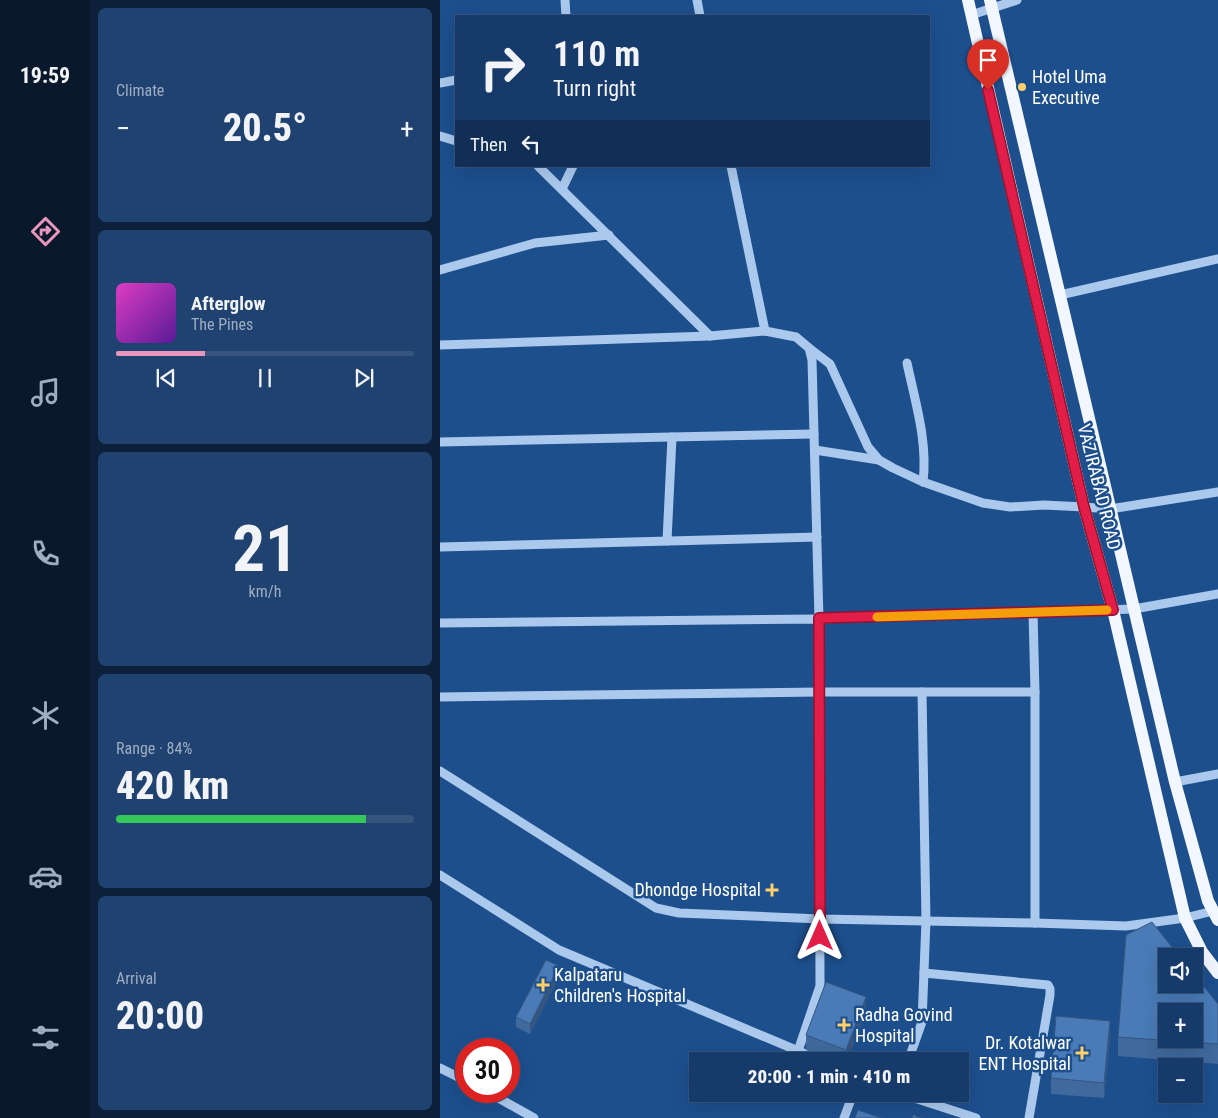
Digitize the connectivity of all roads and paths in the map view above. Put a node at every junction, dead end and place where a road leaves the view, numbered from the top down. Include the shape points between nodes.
1 (565, 0) edge
2 (696, 0) edge
3 (968, 0) edge
4 (1017, 0) edge
5 (991, 4) edge
6 (566, 15) edge
7 (700, 15) edge
8 (971, 15) junction
9 (455, 80) edge
10 (440, 83) edge
11 (440, 136) edge
12 (455, 141) edge
13 (539, 167) edge
14 (573, 167) edge
15 (731, 167) edge
16 (562, 189) junction
17 (609, 236) junction
18 (1218, 259) edge
19 (440, 270) edge
20 (1060, 294) junction
21 (765, 331) junction
22 (710, 336) junction
23 (440, 345) edge
24 (810, 348) junction
25 (907, 363) dead end
26 (814, 434) junction
27 (672, 437) junction
28 (440, 442) edge
29 (815, 450) junction
30 (879, 460) junction
31 (923, 482) junction
32 (1218, 492) edge
33 (1084, 507) junction
34 (1110, 509) junction
35 (817, 537) junction
36 (667, 541) junction
37 (440, 546) edge
38 (1218, 594) edge
39 (1134, 609) junction
40 (1113, 610) junction
41 (1033, 612) junction
42 (819, 618) junction
43 (440, 623) edge
44 (820, 692) junction
45 (922, 692) junction
46 (1035, 692) junction
47 (440, 697) edge
48 (440, 771) edge
49 (1218, 774) edge
50 (1175, 782) junction
51 (440, 875) edge
52 (1215, 915) edge
53 (1185, 918) junction
54 (820, 919) junction
55 (926, 921) junction
56 (1035, 923) junction
57 (924, 973) junction
58 (1218, 973) edge
59 (798, 1051) joint
60 (911, 1052) edge
61 (440, 1068) edge
62 (455, 1076) edge
63 (850, 1102) edge
64 (927, 1102) edge
65 (507, 1103) edge
66 (534, 1118) edge
67 (844, 1118) edge
68 (976, 1118) edge
69 (1029, 1118) edge

1 - 6 street
2 - 7 street
3 - 8 main road, VAZIRABAD ROAD
4 - 5 street
5 - 8 street
5 - 20 main road, VAZIRABAD ROAD
8 - 33 main road, VAZIRABAD ROAD
9 - 10 street
11 - 12 street
13 - 16 street
14 - 16 street
15 - 21 street
16 - 17 street
17 - 19 street via 535,243
17 - 22 street
18 - 20 street
20 - 34 main road, VAZIRABAD ROAD
21 - 22 street
21 - 24 street via 796,337
22 - 23 street
24 - 26 street
24 - 30 street via 830,364 868,447
25 - 31 street via 923,445
26 - 27 street
26 - 29 street
27 - 28 street
27 - 36 street
29 - 30 street
29 - 35 street
30 - 31 street
31 - 33 street via 983,503 1010,507
32 - 34 street
33 - 34 street
33 - 40 main road, VAZIRABAD ROAD
34 - 39 main road, VAZIRABAD ROAD
35 - 36 street
35 - 42 street
36 - 37 street
38 - 39 street
39 - 40 street
39 - 50 main road, VAZIRABAD ROAD
40 - 41 street
40 - 53 main road, VAZIRABAD ROAD
41 - 42 street
41 - 46 street
42 - 43 street
42 - 44 street
44 - 45 street
44 - 47 street
44 - 54 street
45 - 46 street
45 - 55 street
46 - 56 street
48 - 54 street via 656,908 679,913
49 - 50 street
50 - 52 main road, VAZIRABAD ROAD via 1208,901
51 - 59 street via 559,950
52 - 53 street
53 - 56 street via 1126,926
53 - 58 main road, VAZIRABAD ROAD via 1202,952
54 - 55 street
54 - 59 street via 820,986
55 - 56 street
55 - 57 street
57 - 60 street via 922,1022
57 - 69 street via 1048,984 1050,995
61 - 62 street
63 - 67 street
64 - 68 street
65 - 66 street

